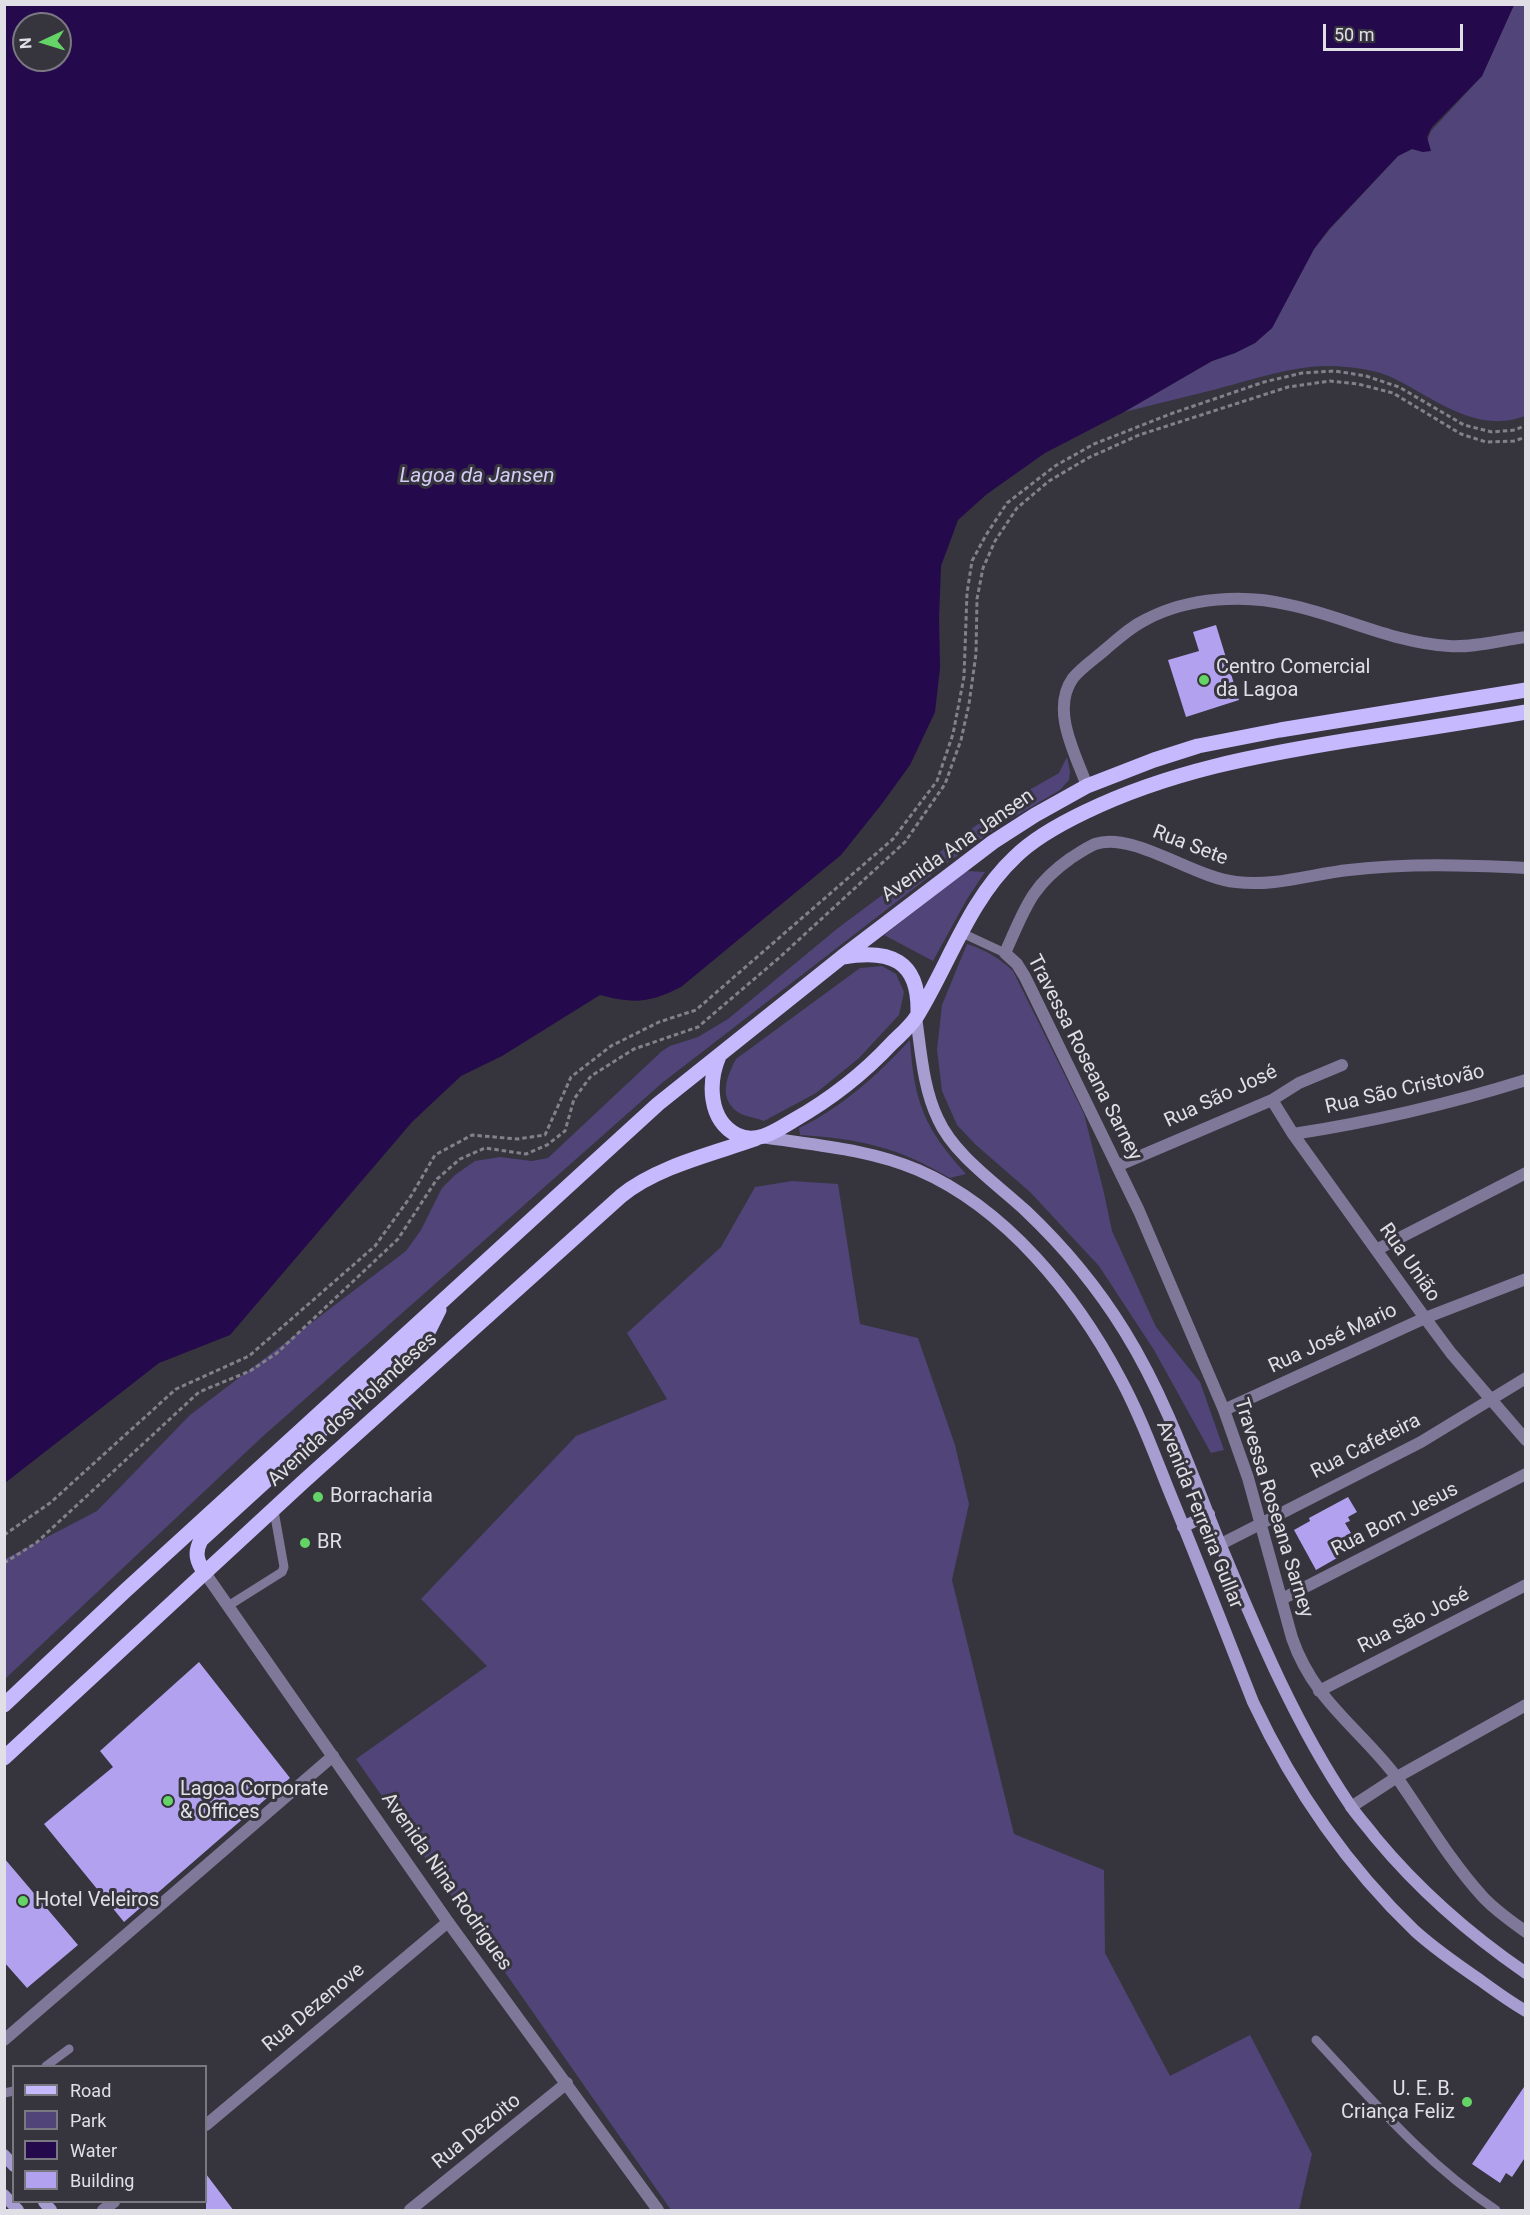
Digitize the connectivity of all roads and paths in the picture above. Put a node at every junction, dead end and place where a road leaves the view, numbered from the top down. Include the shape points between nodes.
1 (1526, 425) edge
2 (1526, 436) edge
3 (1526, 637) edge
4 (1526, 690) edge
5 (1526, 712) edge
6 (1087, 786) junction
7 (1526, 868) edge
8 (962, 933) junction
9 (1005, 953) junction
10 (842, 957) junction
11 (917, 1015) junction
12 (720, 1054) junction
13 (1342, 1065) dead end
14 (1526, 1080) edge
15 (1272, 1100) junction
16 (1293, 1134) junction
17 (760, 1138) junction
18 (1118, 1166) junction
19 (1526, 1173) edge
20 (1376, 1250) junction
21 (1526, 1279) edge
22 (445, 1300) junction
23 (1425, 1318) junction
24 (1526, 1378) edge
25 (1490, 1398) junction
26 (1224, 1410) junction
27 (1526, 1440) edge
28 (1526, 1474) edge
29 (274, 1511) junction
30 (1209, 1514) junction
31 (1260, 1522) junction
32 (1183, 1527) junction
33 (4, 1535) edge
34 (1221, 1544) junction
35 (4, 1563) edge
36 (205, 1574) junction
37 (1526, 1585) edge
38 (1282, 1599) junction
39 (228, 1606) junction
40 (1319, 1691) junction
41 (4, 1705) edge
42 (1526, 1706) edge
43 (333, 1756) junction
44 (4, 1758) edge
45 (1396, 1778) junction
46 (1351, 1807) junction
47 (448, 1922) junction
48 (1526, 1932) edge
49 (1526, 1973) edge
50 (1526, 2011) edge
51 (4, 2040) edge
52 (1316, 2040) dead end
53 (69, 2049) dead end
54 (49, 2065) edge
55 (567, 2084) junction
56 (207, 2124) edge
57 (4, 2195) edge
58 (18, 2211) edge
59 (410, 2211) edge
60 (658, 2211) edge
61 (1496, 2211) edge

1 - 33 path via 1492,432 1464,425 1399,387 1366,376 1335,372 1302,374 1264,382 1173,413 1094,444 1056,466 1008,503 972,561 964,677 953,734 938,781 893,839 696,1010 659,1022 611,1046 571,1077 545,1135 517,1139 472,1136 435,1155 375,1246 249,1356 176,1389 50,1503
2 - 35 path via 1514,441 1486,442 1461,434 1393,393 1330,381 1288,387 1139,435 1049,481 1017,508 983,568 977,599 976,654 961,740 945,784 905,842 698,1027 634,1049 591,1076 574,1099 564,1131 548,1145 526,1154 485,1148 460,1159 437,1179 398,1239 277,1353 250,1371 199,1392 36,1543
3 - 6 street via 1451,646 1434,644 1291,605 1258,600 1194,603 1162,613 1128,630 1075,676 1066,689 1068,735
4 - 6 main road, Avenida Ana Jansen via 1198,746
5 - 8 main road, Avenida Ana Jansen via 1260,755 1152,783 1054,827 1015,856 984,894
6 - 10 main road, Avenida Ana Jansen via 993,842
7 - 9 street, Rua Sete via 1399,867 1239,883 1218,880 1120,841 1097,843 1043,880
8 - 9 lane
8 - 11 main road, Avenida Ana Jansen
9 - 18 street, Travessa Roseana Sarney via 1025,977
10 - 11 main road via 875,954 900,963 916,984
10 - 12 main road, Avenida Ana Jansen
11 - 17 main road, Avenida dos Holandeses via 844,1088
11 - 30 main road, Avenida Ferreira Gullar via 926,1081 944,1130 961,1152 1061,1247 1108,1306 1160,1398
12 - 17 main road via 712,1082 717,1113 734,1133
12 - 22 main road, Avenida dos Holandeses via 658,1104
13 - 15 street, Rua São José via 1299,1083
14 - 16 street, Rua São Cristovão via 1438,1107
15 - 16 street, Rua União
15 - 18 street, Rua São José
16 - 20 street, Rua União
17 - 29 main road, Avenida dos Holandeses via 631,1187
17 - 32 main road, Avenida Ferreira Gullar via 880,1156 918,1170 965,1197 1018,1239 1075,1305 1120,1377
18 - 26 street, Travessa Roseana Sarney
19 - 20 street
20 - 23 street, Rua União
21 - 23 street, Rua José Mario
22 - 36 main road via 427,1334 201,1540 196,1555
22 - 41 main road, Avenida dos Holandeses
23 - 25 street, Rua União
23 - 26 street, Rua José Mario
24 - 25 street, Rua Cafeteira
25 - 27 street, Rua União
25 - 31 street, Rua Cafeteira via 1420,1442
26 - 31 street, Travessa Roseana Sarney
28 - 38 street, Rua Bom Jesus
29 - 36 main road, Avenida dos Holandeses
29 - 39 lane via 282,1572
30 - 32 main road
30 - 34 main road, Avenida Ferreira Gullar
31 - 34 street, Rua Cafeteira
31 - 38 street, Travessa Roseana Sarney
32 - 50 main road, Avenida Ferreira Gullar via 1253,1702 1273,1744 1319,1817 1350,1860 1416,1931
34 - 46 main road, Avenida Ferreira Gullar via 1284,1689 1318,1755
36 - 39 street, Avenida Nina Rodrigues
36 - 44 main road, Avenida dos Holandeses
37 - 40 street, Rua São José
38 - 40 street, Travessa Roseana Sarney via 1295,1647
39 - 43 street, Avenida Nina Rodrigues
40 - 45 street, Travessa Roseana Sarney
42 - 45 street
43 - 47 street, Avenida Nina Rodrigues
43 - 51 street
45 - 46 street
45 - 48 street, Travessa Roseana Sarney via 1468,1880
46 - 49 main road, Avenida Ferreira Gullar via 1443,1910
47 - 55 street, Avenida Nina Rodrigues
47 - 56 street, Rua Dezenove
52 - 61 lane via 1413,2145
53 - 54 lane
55 - 59 street, Rua Dezoito
55 - 60 street, Avenida Nina Rodrigues
57 - 58 main road

